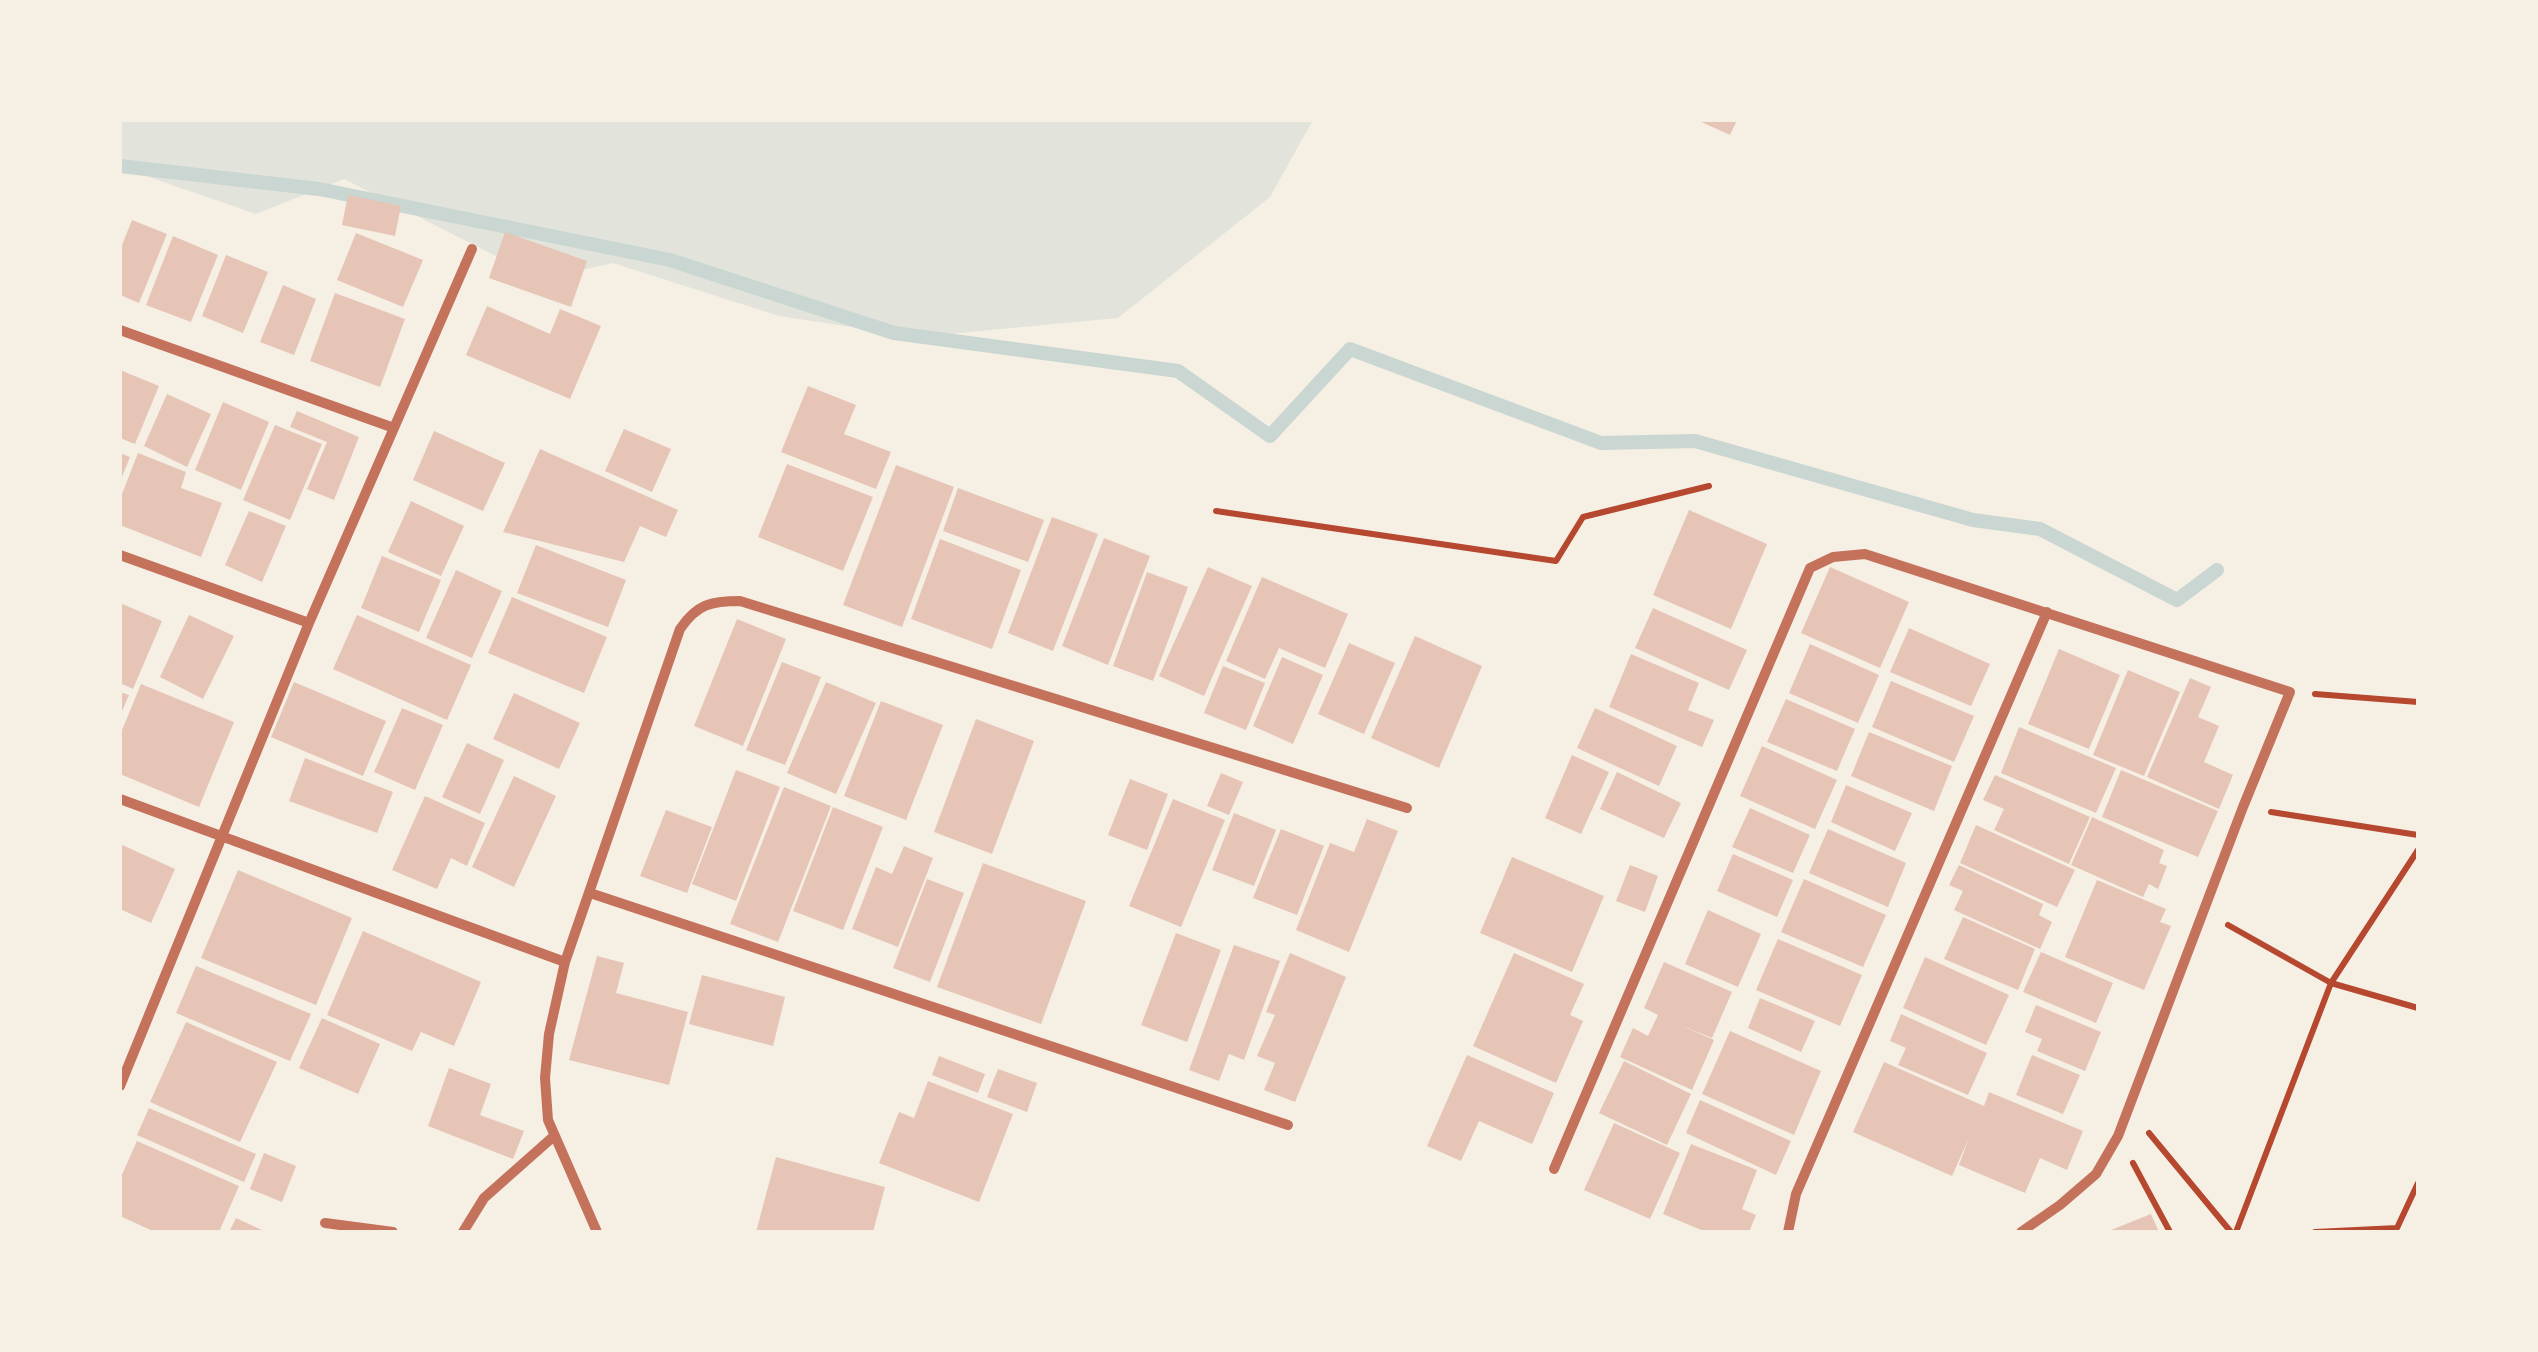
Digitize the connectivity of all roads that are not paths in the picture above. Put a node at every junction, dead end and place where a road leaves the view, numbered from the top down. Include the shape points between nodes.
1 (472, 248) dead end
2 (120, 330) edge
3 (394, 428) junction
4 (120, 555) edge
5 (2047, 612) junction
6 (309, 623) junction
7 (120, 799) edge
8 (1408, 808) dead end
9 (223, 834) junction
10 (590, 893) junction
11 (565, 962) junction
12 (120, 1047) edge
13 (135, 1052) junction
14 (120, 1086) edge
15 (1288, 1125) dead end
16 (554, 1136) junction
17 (1554, 1169) dead end
18 (324, 1223) dead end
19 (393, 1232) edge
20 (463, 1232) edge
21 (597, 1232) edge
22 (1788, 1232) edge
23 (2021, 1232) edge

1 - 3 street
2 - 3 street
3 - 6 street
4 - 6 street
5 - 17 street via 1866,554 1833,556 1810,568
5 - 22 street via 1802,1179
5 - 23 street via 2290,692 2118,1136 2096,1174
6 - 9 street
7 - 9 street
8 - 10 street via 740,601 710,601 680,629
9 - 11 street
9 - 13 street
10 - 11 street
10 - 15 street
11 - 16 street via 545,1078
12 - 13 street
13 - 14 street
16 - 20 street via 484,1198
16 - 21 street
18 - 19 street

